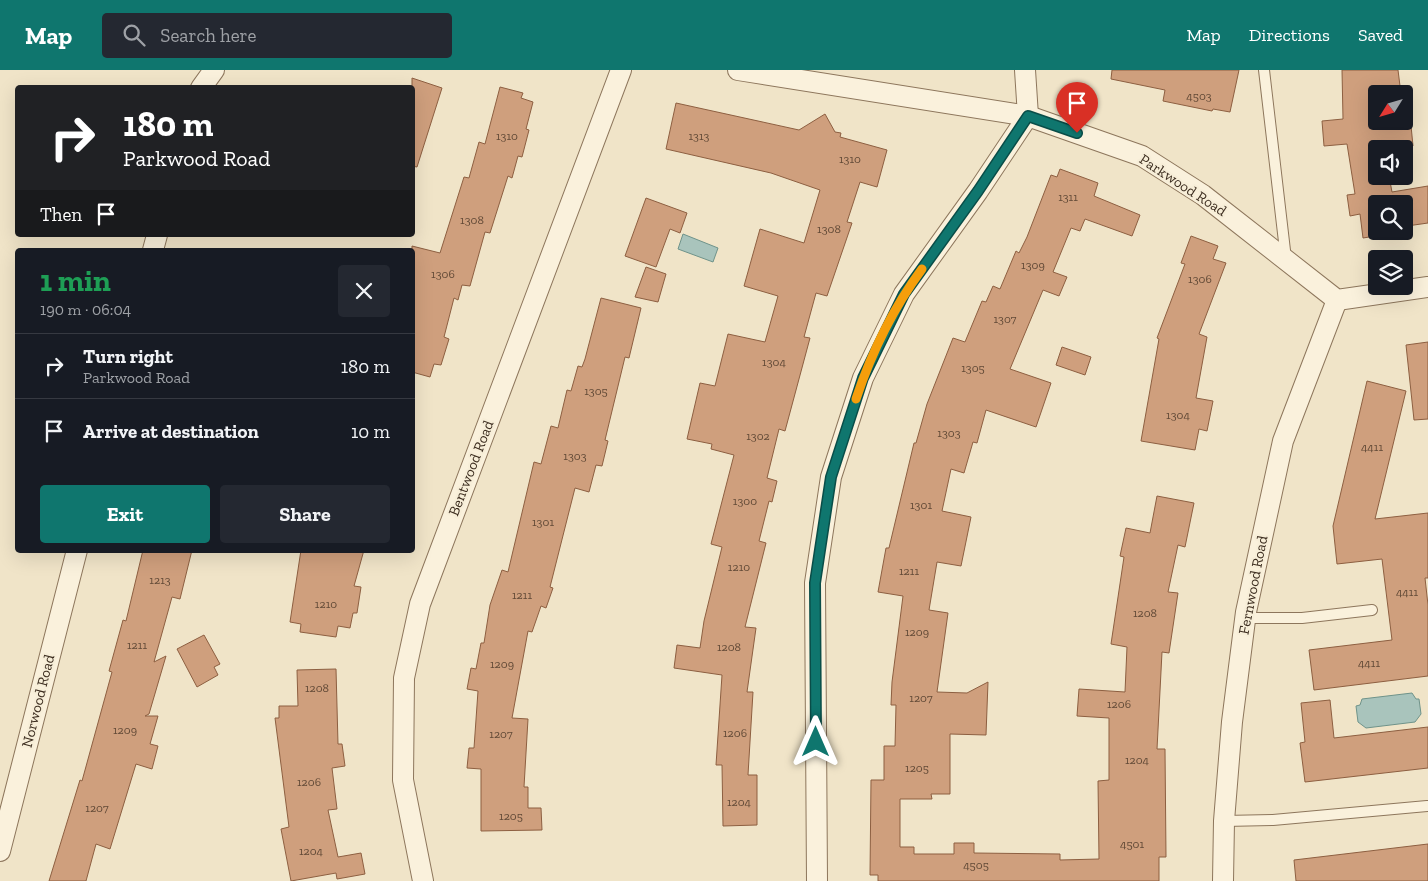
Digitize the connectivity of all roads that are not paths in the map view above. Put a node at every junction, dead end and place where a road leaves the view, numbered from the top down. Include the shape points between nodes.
1 (214, 70) edge
2 (621, 70) edge
3 (738, 70) edge
4 (1025, 70) edge
5 (1264, 70) edge
6 (203, 85) edge
7 (1028, 116) junction
8 (1286, 260) junction
9 (1428, 287) edge
10 (1337, 300) junction
11 (76, 553) edge
12 (1372, 610) dead end
13 (1246, 618) junction
14 (1427, 806) edge
15 (1224, 821) junction
16 (0, 851) edge
17 (423, 881) edge
18 (817, 881) edge
19 (1224, 881) edge

1 - 6 street
2 - 17 street, Bentwood Road via 420,604 404,678 403,780
3 - 7 street, Parkwood Road
4 - 7 street
5 - 8 lane
7 - 8 street, Parkwood Road via 1142,156 1203,195
7 - 18 street via 904,294 863,378 831,477 815,583
8 - 10 street, Parkwood Road
9 - 10 street
10 - 13 street, Fernwood Road via 1282,441
11 - 16 street, Norwood Road
12 - 13 lane via 1302,618
13 - 15 street, Fernwood Road via 1232,722
14 - 15 lane via 1273,820
15 - 19 street, Fernwood Road

